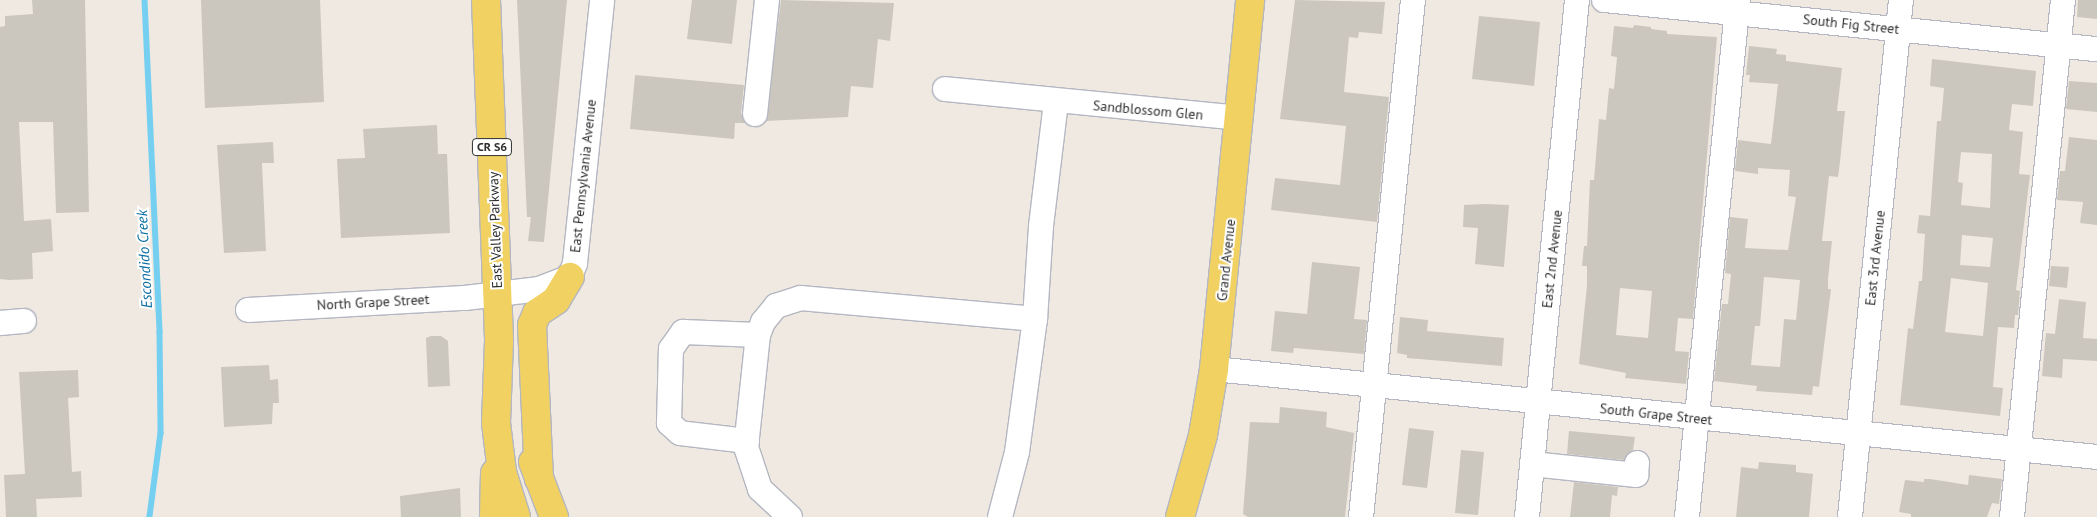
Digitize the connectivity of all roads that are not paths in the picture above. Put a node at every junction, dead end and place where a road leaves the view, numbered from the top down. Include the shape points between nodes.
1 (486, 0) edge
2 (602, 0) edge
3 (767, 0) edge
4 (1250, 0) edge
5 (1413, 0) edge
6 (1577, 0) edge
7 (1604, 0) edge
8 (1901, 0) edge
9 (2063, 0) edge
10 (1738, 7) edge
11 (1898, 29) junction
12 (2058, 45) junction
13 (2097, 49) edge
14 (945, 89) dead end
15 (1056, 102) junction
16 (755, 114) dead end
17 (1239, 118) junction
18 (570, 277) junction
19 (497, 294) junction
20 (248, 310) dead end
21 (1035, 319) junction
22 (24, 321) dead end
23 (0, 322) edge
24 (758, 335) junction
25 (499, 340) junction
26 (1214, 369) junction
27 (1374, 385) junction
28 (1538, 402) junction
29 (1698, 419) junction
30 (1858, 434) junction
31 (1202, 435) junction
32 (497, 440) junction
33 (747, 440) junction
34 (2019, 450) junction
35 (2097, 458) edge
36 (1637, 463) dead end
37 (1532, 464) junction
38 (539, 478) junction
39 (494, 517) edge
40 (516, 517) edge
41 (554, 517) edge
42 (790, 517) edge
43 (1000, 517) edge
44 (1180, 517) edge
45 (1196, 517) edge
46 (1361, 517) edge
47 (1526, 517) edge
48 (1687, 517) edge
49 (1850, 517) edge
50 (2012, 517) edge

1 - 19 main road, East Valley Parkway / CR S6
2 - 18 street, East Pennsylvania Avenue via 575,263
3 - 16 street
4 - 17 main road, Grand Avenue
5 - 27 street
6 - 28 street, East 2nd Avenue
7 - 10 street, South Fig Street
8 - 11 street, East 3rd Avenue
9 - 12 street
10 - 11 street, South Fig Street
10 - 29 street
11 - 12 street, South Fig Street
11 - 30 street, East 3rd Avenue
12 - 13 street, South Fig Street
12 - 34 street
14 - 15 street, Sandblossom Glen
15 - 17 street, Sandblossom Glen
15 - 21 street via 1041,226
17 - 26 main road, Grand Avenue
18 - 19 street via 539,289
18 - 38 main road via 556,300 537,312 532,325
19 - 20 street, North Grape Street
19 - 25 main road, East Valley Parkway / CR S6
21 - 24 street via 801,298 776,306 763,322
21 - 43 street via 1018,452
22 - 23 street
24 - 33 street
24 - 33 street via 683,332 671,349 669,423 680,433
25 - 32 main road, East Valley Parkway / CR S6
25 - 38 main road, East Valley Parkway / CR S6
26 - 27 street, South Grape Street
26 - 31 main road, Grand Avenue
27 - 28 street, South Grape Street
27 - 46 street
28 - 29 street, South Grape Street
28 - 37 street, East 2nd Avenue
29 - 30 street, South Grape Street
29 - 48 street
30 - 34 street, South Grape Street
30 - 49 street, East 3rd Avenue
31 - 44 main road, Grand Avenue
31 - 45 main road
32 - 39 main road
32 - 40 main road, East Valley Parkway / CR S6 via 502,472
33 - 42 street via 746,447 760,489
34 - 35 street, South Grape Street
34 - 50 street
36 - 37 street via 1636,475
37 - 47 street, East 2nd Avenue
38 - 41 main road, East Valley Parkway / CR S6

